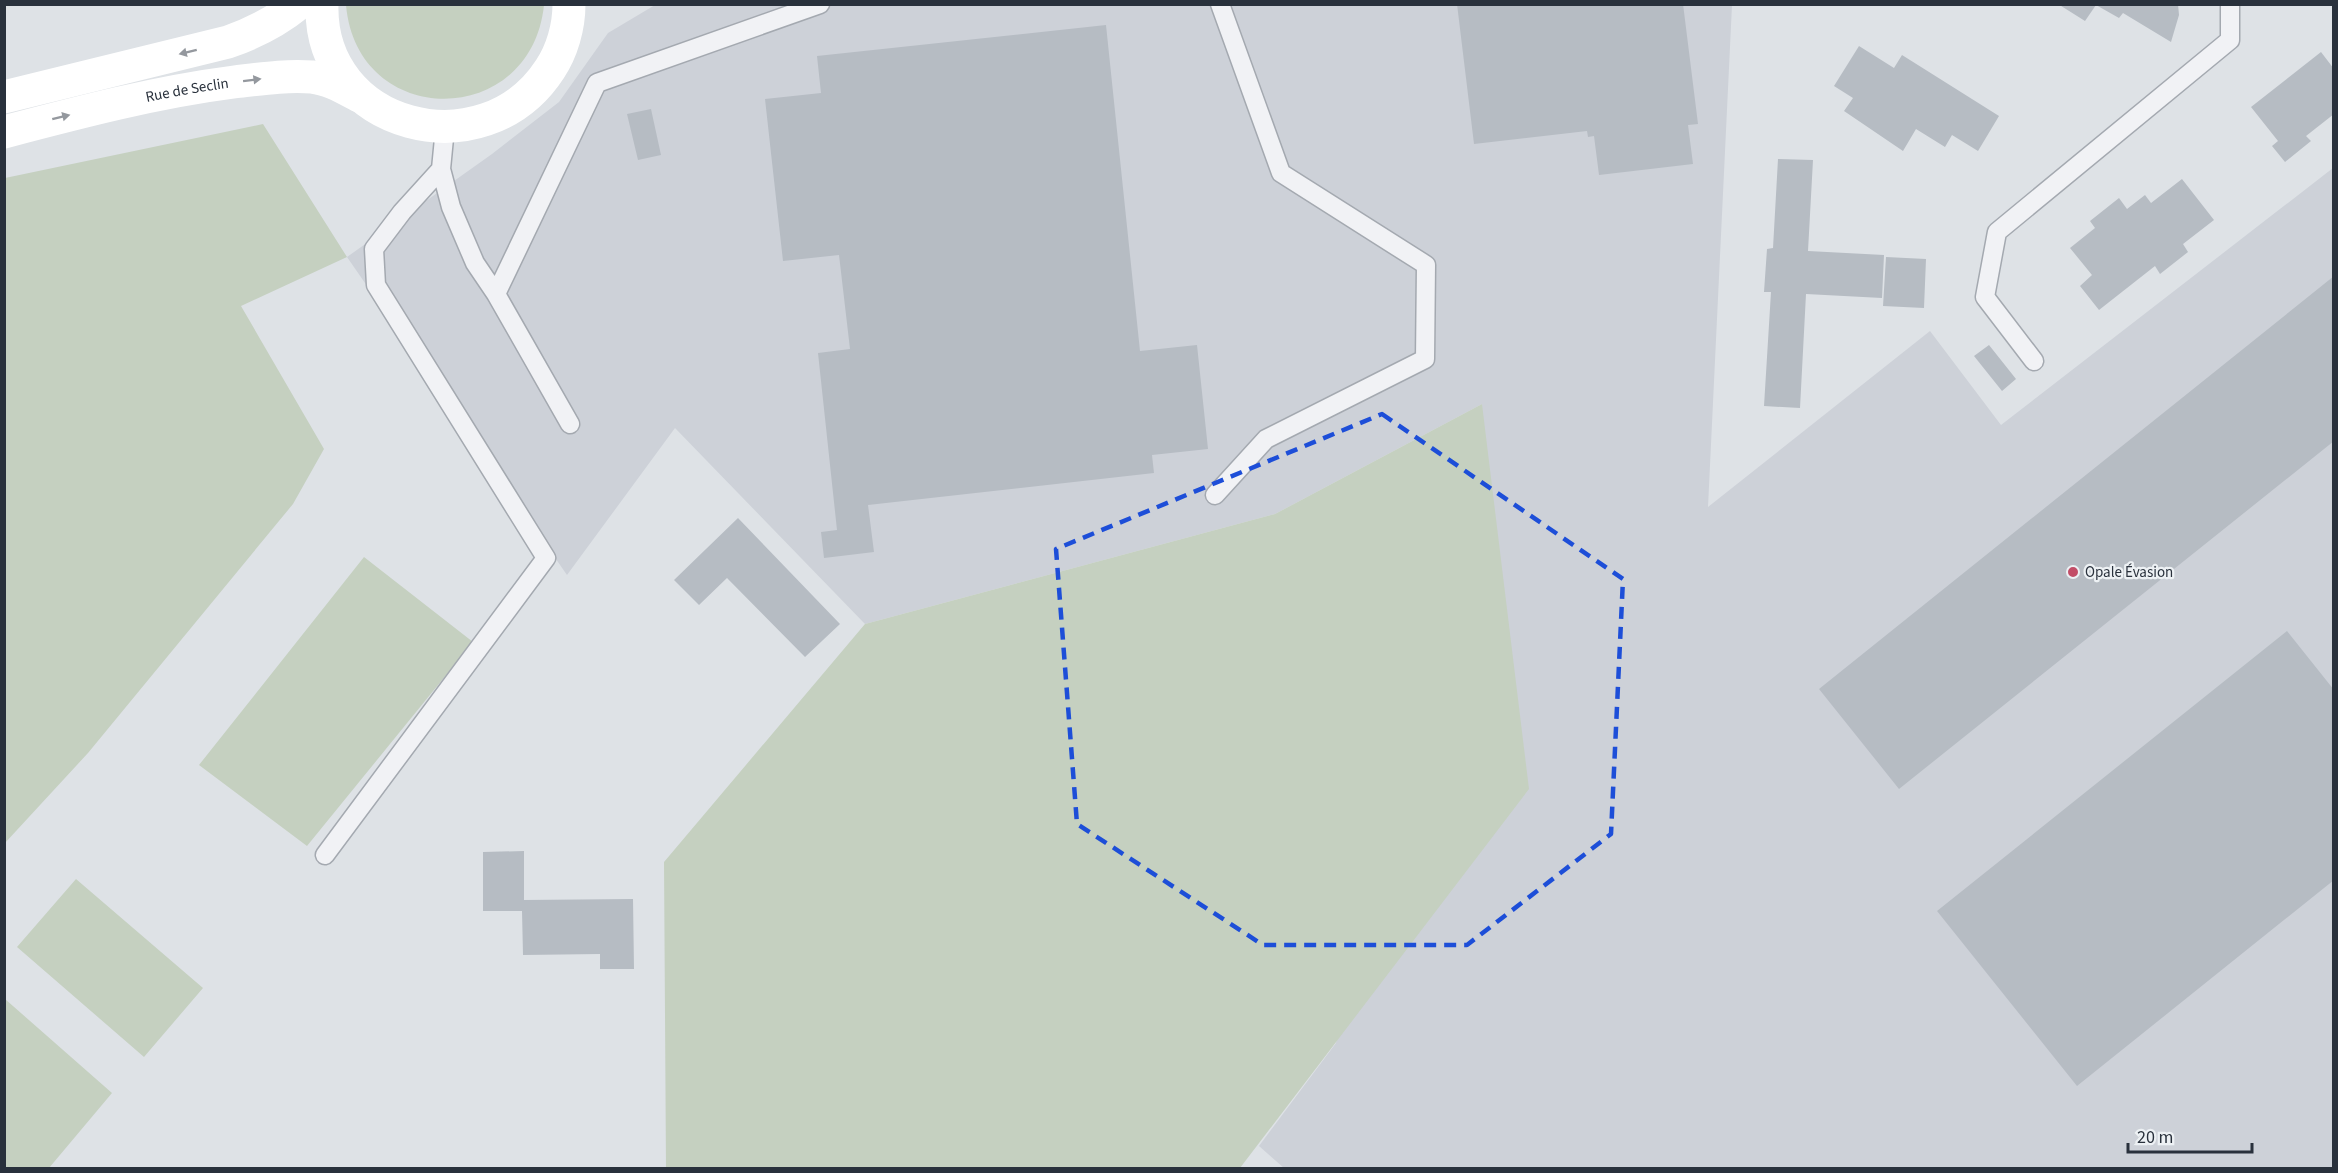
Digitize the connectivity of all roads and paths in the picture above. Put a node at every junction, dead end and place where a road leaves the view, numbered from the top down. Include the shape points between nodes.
1 (298, 4) edge
2 (322, 4) edge
3 (569, 4) edge
4 (593, 4) edge
5 (820, 4) edge
6 (1220, 4) edge
7 (2230, 4) edge
8 (562, 45) junction
9 (4, 98) edge
10 (368, 102) junction
11 (445, 128) junction
12 (4, 132) edge
13 (441, 169) junction
14 (496, 294) junction
15 (2034, 361) dead end
16 (570, 424) dead end
17 (1215, 495) dead end
18 (325, 855) dead end

1 -> 9 main road via 264,28 228,42
2 - 10 main road via 331,53 347,80
3 - 8 main road
4 - 8 main road
5 - 14 lane via 597,83
6 - 17 lane via 1281,173 1426,265 1425,359 1266,439
7 - 15 lane via 2230,40 1997,231 1985,297
8 - 11 main road, Rue de Seclin via 544,79 517,106 483,122
10 - 11 main road, Rue de Seclin via 404,121
12 -> 10 main road, Rue de Seclin via 138,99 279,76 314,77 336,83
11 - 13 lane
13 - 14 lane via 451,207 475,263
13 - 18 lane via 374,249 376,285 546,558
14 - 16 lane

